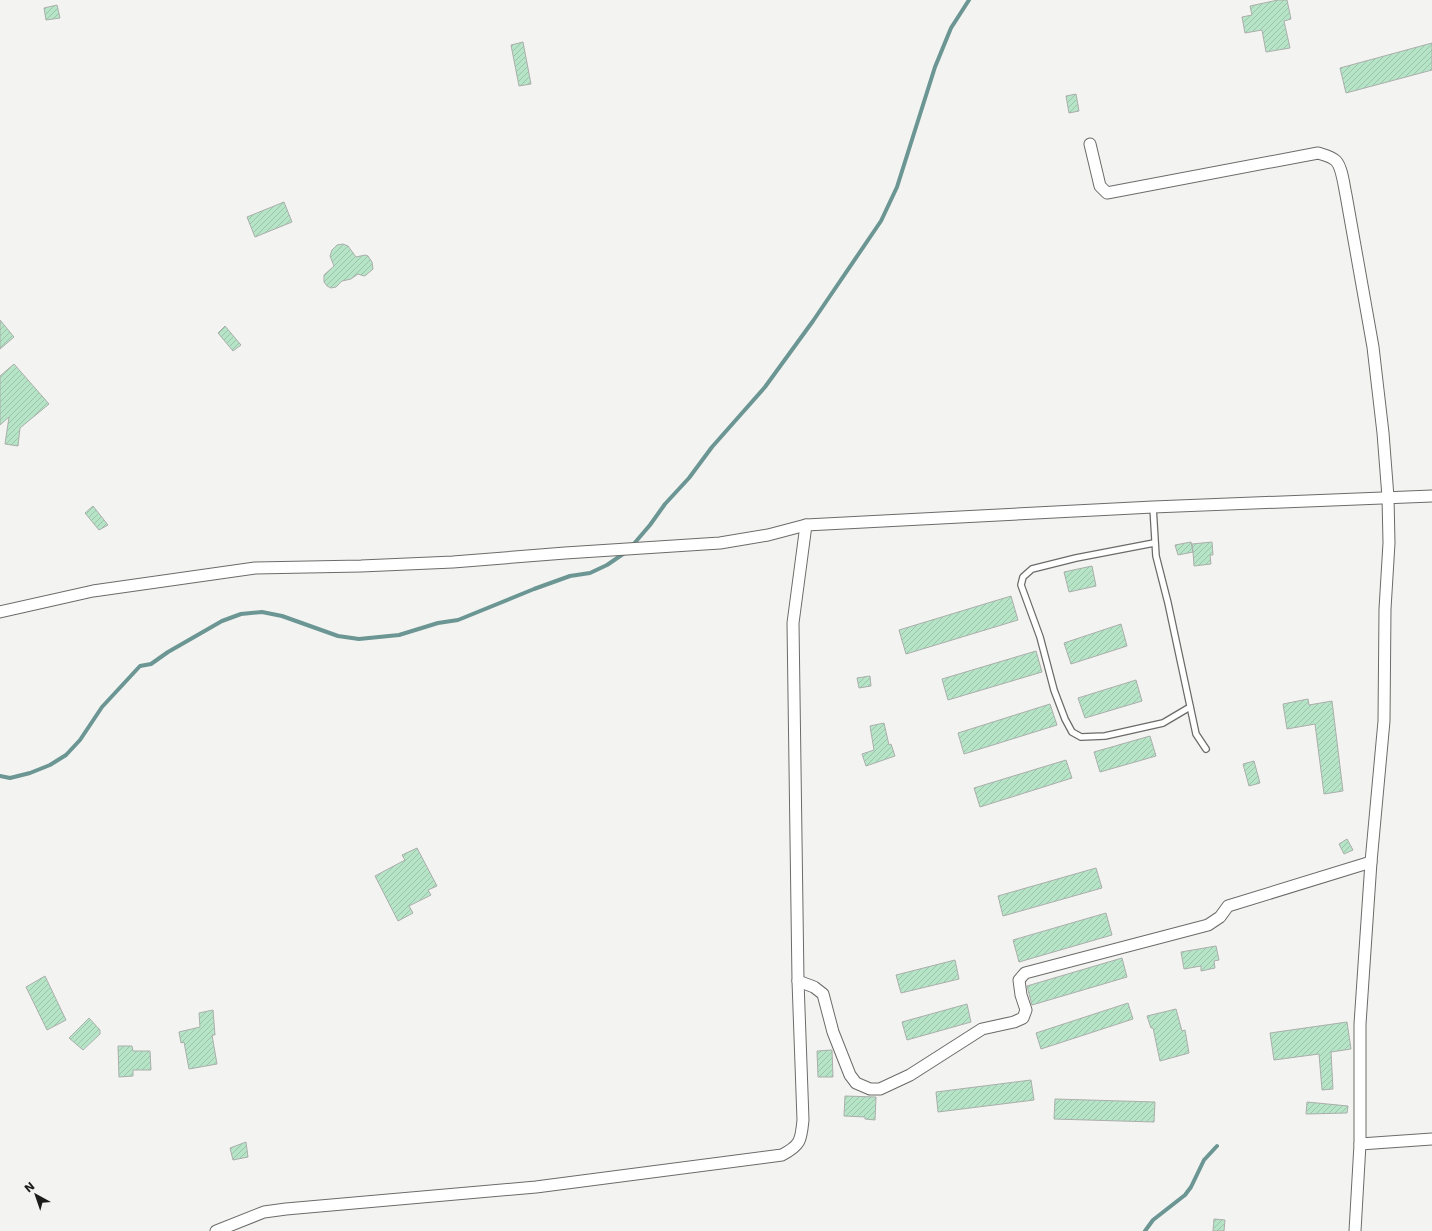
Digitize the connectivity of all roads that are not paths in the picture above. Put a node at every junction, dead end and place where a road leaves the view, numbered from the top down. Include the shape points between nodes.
1 (1090, 144) dead end
2 (1432, 496) edge
3 (1388, 497) junction
4 (1153, 507) junction
5 (806, 525) junction
6 (1154, 543) junction
7 (0, 612) edge
8 (1190, 708) junction
9 (1206, 749) dead end
10 (1371, 862) junction
11 (798, 981) junction
12 (1432, 1139) edge
13 (1360, 1144) junction
14 (228, 1228) edge
15 (216, 1231) edge
16 (1355, 1231) edge

1 - 3 street via 1100,186 1107,193 1318,153 1336,161 1346,195 1373,347
2 - 3 street
3 - 4 street
3 - 10 street via 1384,720
4 - 5 street
4 - 6 lane
5 - 7 street via 720,544 438,563 256,568 93,591
5 - 11 street via 793,623
6 - 8 lane
6 - 8 lane via 1076,558 1032,570 1023,577 1021,585 1040,637 1054,690 1072,732 1081,737 1111,734 1163,723
8 - 9 lane via 1196,734
10 - 11 street via 1228,906 1220,917 1208,925 1026,973 1019,980 1026,1010 1023,1018 982,1029 910,1075 880,1089 870,1089 853,1079 833,1032 823,994 814,987
10 - 13 street via 1360,1024
11 - 14 street via 802,1138 793,1149 782,1155 536,1187 286,1209 264,1212
12 - 13 street
13 - 16 street
14 - 15 street

